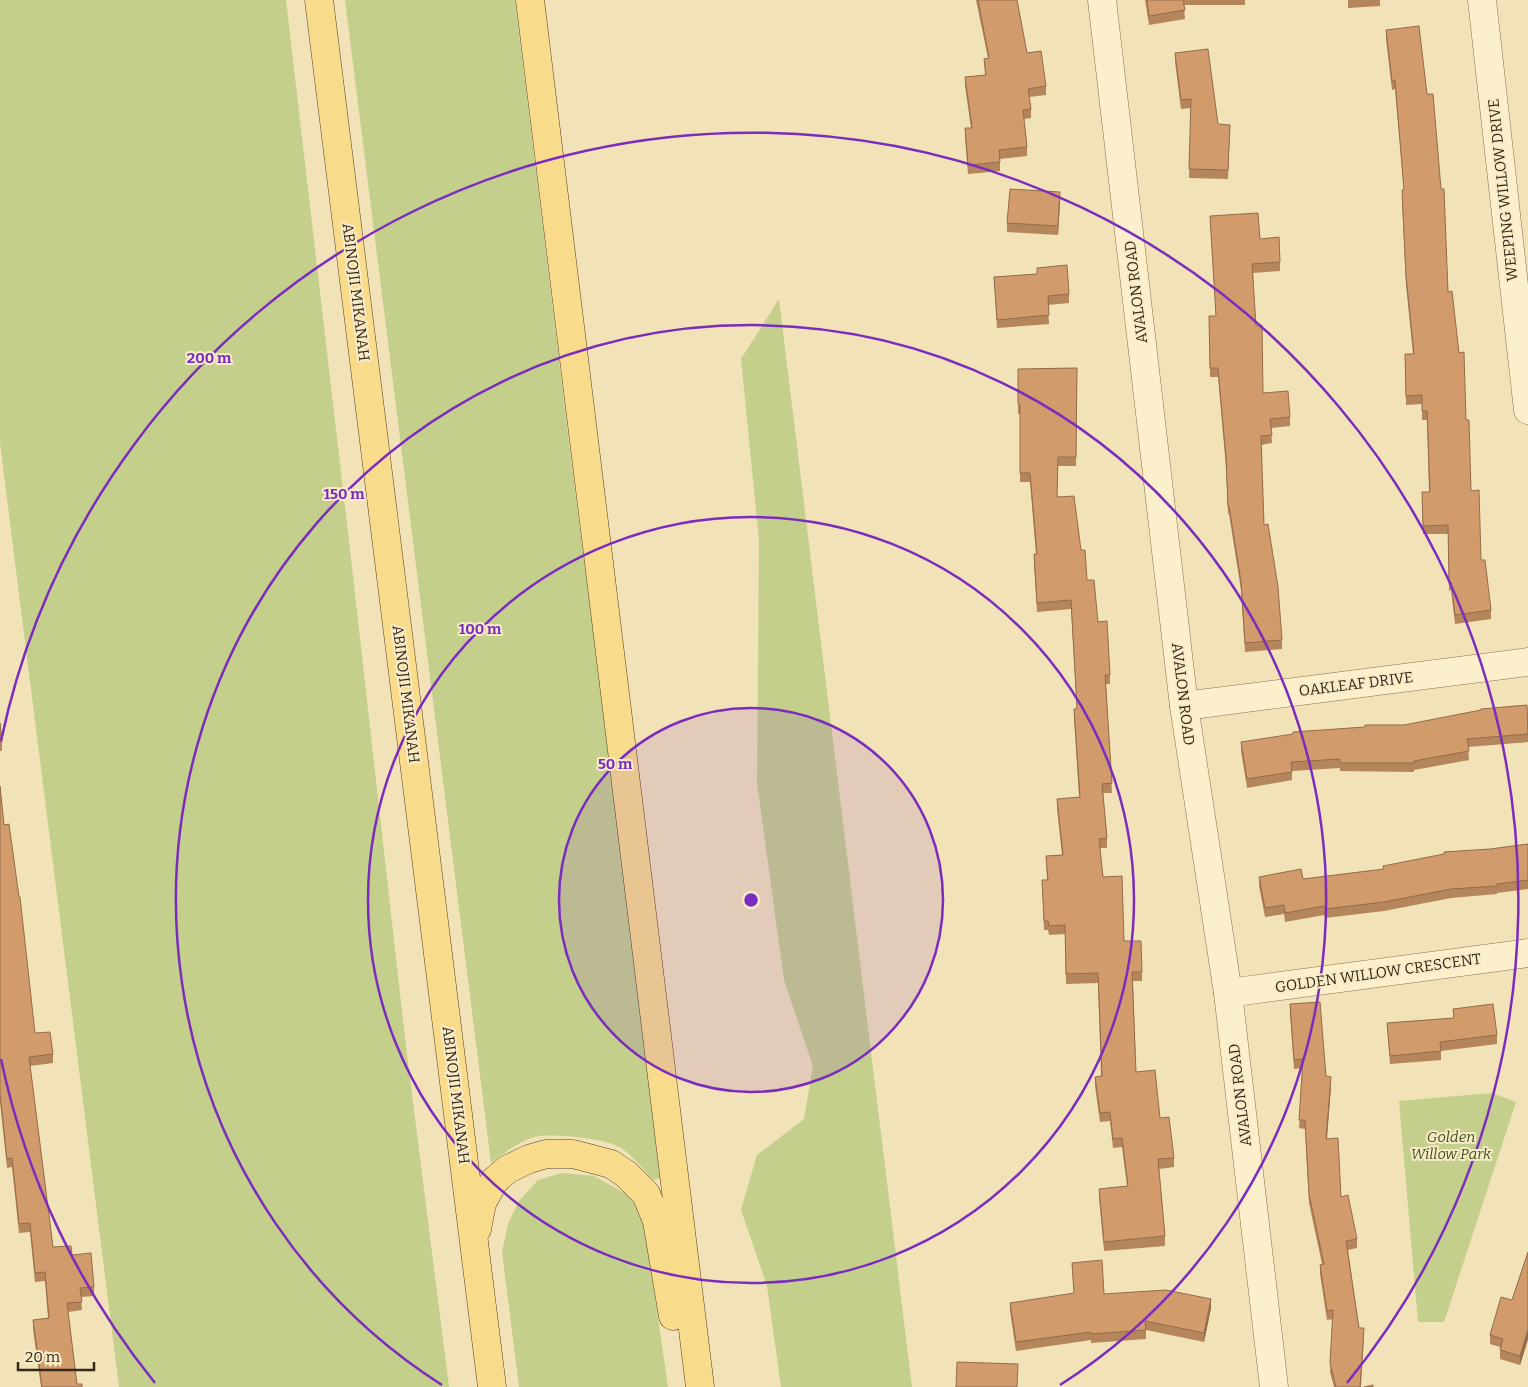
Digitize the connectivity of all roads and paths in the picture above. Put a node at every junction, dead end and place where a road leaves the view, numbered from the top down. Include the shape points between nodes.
1 (319, 0) edge
2 (530, 0) edge
3 (1102, 0) edge
4 (1482, 0) edge
5 (1528, 410) edge
6 (1528, 662) edge
7 (1184, 706) junction
8 (1528, 953) edge
9 (1228, 993) junction
10 (474, 1244) junction
11 (492, 1387) edge
12 (682, 1387) edge
13 (700, 1387) edge
14 (1274, 1387) edge

1 - 10 main road, ABINOJII MIKANAH
2 - 13 main road
3 - 7 street, AVALON ROAD
4 - 5 street, WEEPING WILLOW DRIVE
6 - 7 street, OAKLEAF DRIVE
7 - 9 street, AVALON ROAD
8 - 9 street, GOLDEN WILLOW CRESCENT
9 - 14 street, AVALON ROAD
10 - 11 main road, ABINOJII MIKANAH
10 - 12 main road via 482,1203 494,1181 508,1169 529,1159 546,1154 573,1154 611,1164 626,1174 646,1194 657,1221

